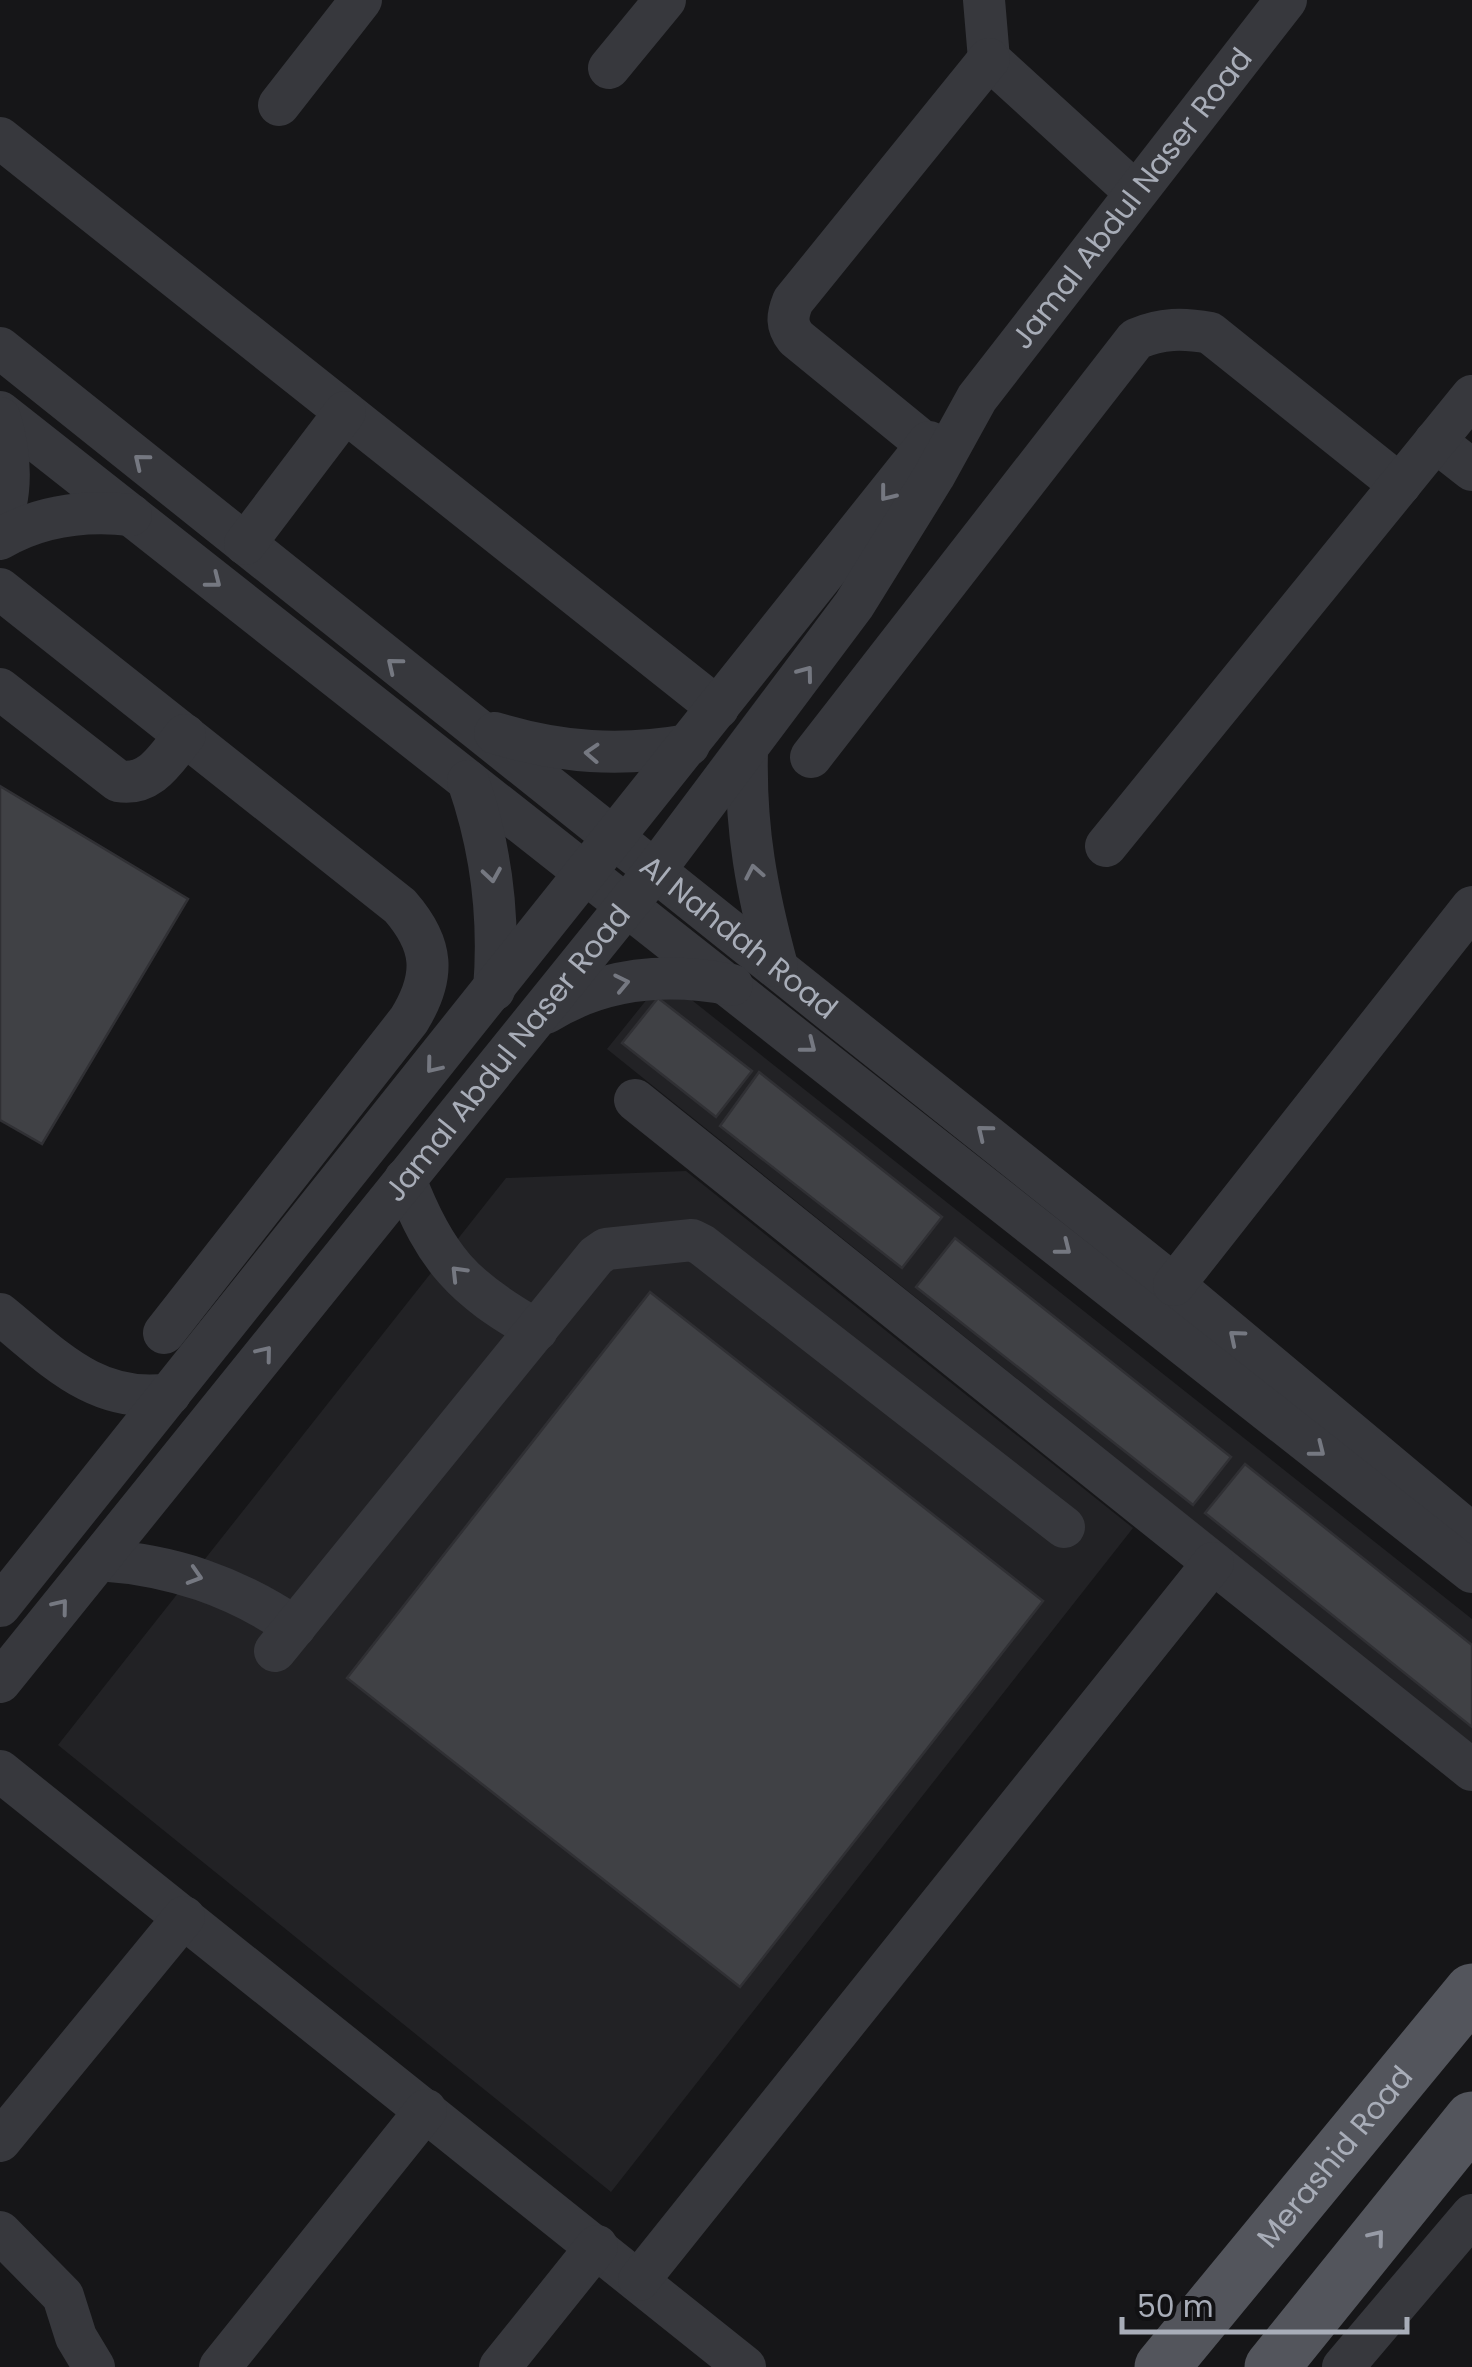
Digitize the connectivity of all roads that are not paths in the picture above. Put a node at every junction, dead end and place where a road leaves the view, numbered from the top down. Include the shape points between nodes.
1 (360, 0) edge
2 (665, 0) edge
3 (984, 0) edge
4 (1286, 0) edge
5 (989, 59) junction
6 (609, 68) dead end
7 (279, 105) dead end
8 (0, 138) edge
9 (1135, 192) junction
10 (0, 348) edge
11 (1472, 396) edge
12 (977, 398) junction
13 (345, 412) junction
14 (0, 415) edge
15 (1436, 441) junction
16 (926, 445) junction
17 (1472, 470) edge
18 (1400, 485) junction
19 (131, 515) junction
20 (0, 524) edge
21 (0, 539) edge
22 (245, 544) junction
23 (0, 589) edge
24 (0, 689) edge
25 (718, 708) junction
26 (470, 726) junction
27 (184, 735) junction
28 (689, 745) junction
29 (747, 751) junction
30 (811, 757) dead end
31 (468, 781) junction
32 (616, 838) junction
33 (1106, 846) dead end
34 (656, 869) junction
35 (588, 873) junction
36 (628, 904) junction
37 (1472, 907) edge
38 (778, 966) junction
39 (733, 985) junction
40 (494, 990) junction
41 (533, 1021) junction
42 (635, 1100) dead end
43 (405, 1179) junction
44 (1174, 1285) junction
45 (0, 1314) edge
46 (536, 1330) junction
47 (164, 1333) dead end
48 (79, 1378) junction
49 (170, 1394) junction
50 (112, 1466) junction
51 (1064, 1527) dead end
52 (1472, 1534) edge
53 (99, 1560) junction
54 (1213, 1562) junction
55 (1472, 1572) edge
56 (0, 1606) edge
57 (0, 1682) edge
58 (1472, 1770) edge
59 (0, 1771) edge
60 (184, 1917) junction
61 (1472, 1991) edge
62 (426, 2110) junction
63 (1472, 2118) edge
64 (0, 2142) edge
65 (1472, 2214) edge
66 (0, 2232) edge
67 (597, 2246) junction
68 (639, 2280) junction
69 (94, 2367) edge
70 (220, 2367) edge
71 (500, 2367) edge
72 (745, 2367) edge
73 (1162, 2367) edge
74 (1272, 2367) edge
75 (1343, 2367) edge

1 - 7 street
2 - 6 street
3 - 5 street
4 - 9 street, Jamal Abdul Naser Road
5 - 9 street
5 - 16 street via 788,315 796,338
8 - 13 street
9 - 12 street, Jamal Abdul Naser Road
22 -> 10 street, Al Nahdah Road
11 - 15 street
12 - 16 street, Jamal Abdul Naser Road
29 -> 12 street, Jamal Abdul Naser Road via 880,566
13 - 22 street
13 - 25 street
14 - 19 street, Al Nahdah Road
14 - 20 street via 9,463
15 - 17 street
15 - 18 street
16 -> 25 street, Jamal Abdul Naser Road
18 - 30 street via 1210,333 1184,328 1136,339
18 - 33 street
19 - 21 street via 59,516
19 -> 31 street, Al Nahdah Road
26 -> 22 street, Al Nahdah Road
23 - 27 street
24 - 27 street via 118,781 144,780
25 - 28 street, Jamal Abdul Naser Road
28 -> 26 street via 578,752
26 - 32 street, Al Nahdah Road
27 - 47 street via 400,906 422,937 428,974 410,1020
28 - 32 street, Jamal Abdul Naser Road
29 - 34 street, Jamal Abdul Naser Road
38 -> 29 street via 750,853
31 - 35 street, Al Nahdah Road
31 -> 40 street via 494,884
32 - 34 street, Al Nahdah Road
32 - 35 street, Jamal Abdul Naser Road
34 - 36 street, Jamal Abdul Naser Road
34 - 38 street, Al Nahdah Road
35 - 36 street, Al Nahdah Road
35 - 40 street, Jamal Abdul Naser Road
36 - 39 street, Al Nahdah Road
36 - 41 street, Jamal Abdul Naser Road
37 - 44 street
44 -> 38 street, Al Nahdah Road
41 -> 39 street via 563,1002 629,980 698,978
39 -> 55 street, Al Nahdah Road
40 -> 49 street, Jamal Abdul Naser Road
41 - 43 street, Jamal Abdul Naser Road
42 - 54 street
46 -> 43 street via 492,1305 453,1270 423,1228
53 -> 43 street, Jamal Abdul Naser Road
52 -> 44 street, Al Nahdah Road
45 - 48 street
46 - 51 street via 606,1249 692,1240
53 -> 46 street via 137,1562 238,1593 285,1639
48 - 49 street via 126,1393
48 - 50 street via 104,1422
49 - 50 street, Jamal Abdul Naser Road
50 - 56 street, Jamal Abdul Naser Road
57 -> 53 street, Jamal Abdul Naser Road
54 - 58 street
54 - 68 street
59 - 60 street
60 - 62 street
60 - 64 street
61 - 73 main road, Merashid Road
62 - 67 street
62 - 70 street
74 -> 63 main road
65 - 75 street
66 - 69 street via 63,2296
67 - 68 street
67 - 71 street
68 - 72 street

